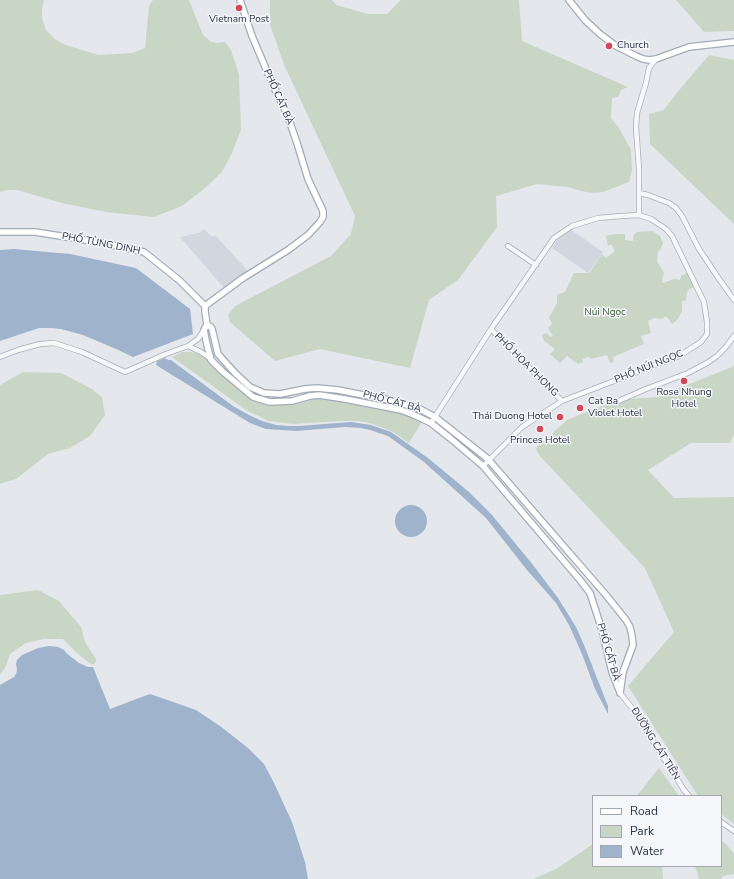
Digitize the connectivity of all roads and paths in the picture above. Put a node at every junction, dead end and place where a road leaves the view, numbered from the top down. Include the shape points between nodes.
1 (240, 0) edge
2 (570, 0) edge
3 (734, 42) edge
4 (656, 58) junction
5 (643, 59) junction
6 (649, 68) junction
7 (639, 193) junction
8 (639, 215) junction
9 (0, 232) edge
10 (508, 246) dead end
11 (536, 265) junction
12 (734, 300) edge
13 (205, 306) junction
14 (206, 328) junction
15 (491, 329) junction
16 (734, 336) edge
17 (188, 346) junction
18 (218, 354) junction
19 (0, 357) edge
20 (211, 360) junction
21 (347, 391) junction
22 (264, 393) junction
23 (345, 399) junction
24 (262, 400) junction
25 (562, 401) junction
26 (616, 402) dead end
27 (436, 417) junction
28 (431, 423) junction
29 (488, 460) junction
30 (483, 466) junction
31 (550, 532) junction
32 (543, 537) junction
33 (620, 693) junction
34 (688, 795) edge
35 (722, 823) edge
36 (734, 831) edge

1 - 13 main road, PHỐ CÁT BÀ via 252,36 287,114 323,217 298,243
2 - 5 main road via 600,34 616,46
3 - 4 main road via 689,47
4 - 5 main road
4 - 6 street
5 - 6 street
6 - 7 street via 637,113
7 - 8 street
7 - 12 street via 669,203 676,208
8 - 11 street, PHỐ NÚI NGỌC via 598,218 572,226 554,238
8 - 25 street, PHỐ NÚI NGỌC via 659,223 672,236 704,302 707,334 701,342 683,354
9 - 13 main road, PHỐ TÙNG DINH via 35,232 144,252 179,280
10 - 11 street
11 - 15 street, PHỐ NÚI NGỌC
13 - 14 main road, PHỐ CÁT BÀ
14 - 17 street via 202,335
14 - 18 main road, PHỐ CÁT BÀ via 212,329
14 - 20 main road, PHỐ CÁT BÀ
15 - 25 street, PHỐ HOA PHONG
15 - 27 street, PHỐ NÚI NGỌC
16 - 26 street via 717,356 707,363
17 - 19 street via 125,372 82,352 54,343 40,344
17 - 20 street
18 - 20 main road
18 - 22 main road, PHỐ CÁT BÀ via 250,386
20 - 24 main road, PHỐ CÁT BÀ via 252,397
21 - 22 main road, PHỐ CÁT BÀ via 317,388 280,394
21 - 23 main road
21 - 27 main road, PHỐ CÁT BÀ via 402,403
22 - 24 main road
23 - 24 main road, PHỐ CÁT BÀ via 319,395 292,401
23 - 28 main road, PHỐ CÁT BÀ via 401,410
25 - 29 street, PHỐ NÚI NGỌC via 522,427
27 - 28 street, PHỐ NÚI NGỌC
27 - 29 main road, PHỐ CÁT BÀ
28 - 30 main road, PHỐ CÁT BÀ
29 - 30 street
29 - 31 main road, PHỐ CÁT BÀ
30 - 32 main road, PHỐ CÁT BÀ
31 - 32 main road
31 - 33 main road, PHỐ CÁT BÀ via 606,595 630,627 633,644 623,672
32 - 33 main road, PHỐ CÁT BÀ via 590,593
33 - 34 street, ĐƯỜNG CÁT TIÊN
35 - 36 street

